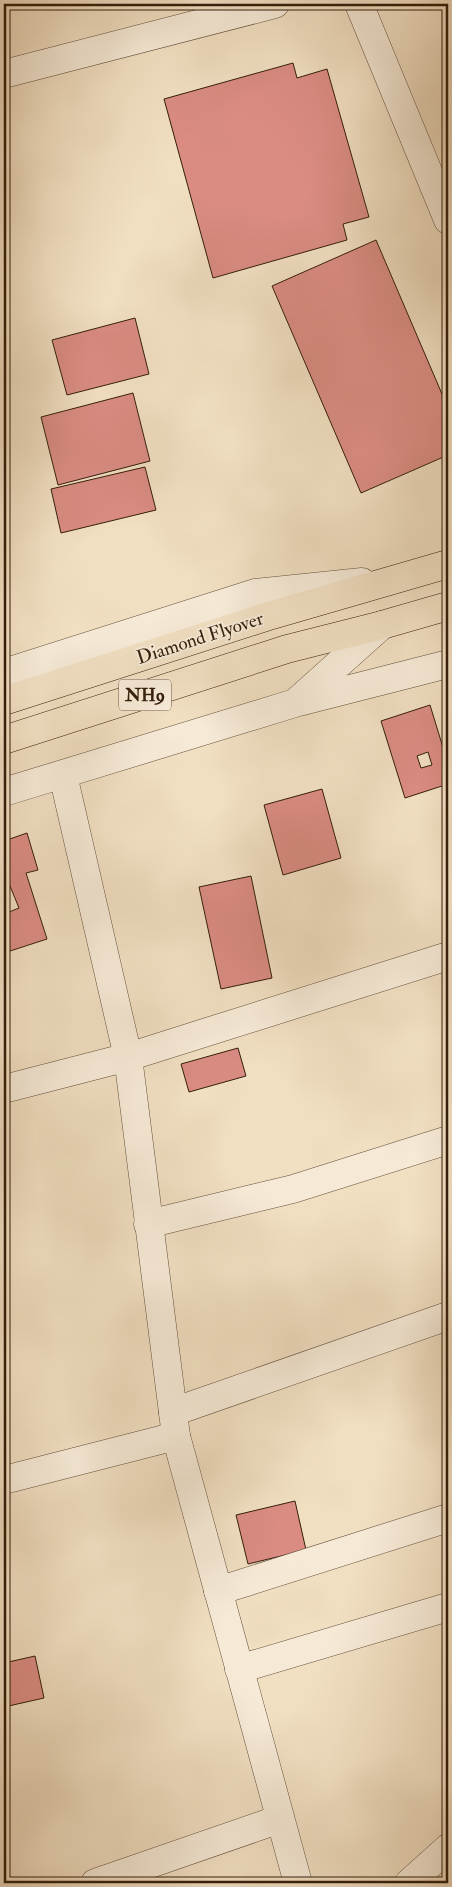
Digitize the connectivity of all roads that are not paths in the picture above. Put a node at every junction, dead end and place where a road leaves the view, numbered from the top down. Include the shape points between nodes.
1 (275, 4) edge
2 (359, 4) edge
3 (4, 74) edge
4 (448, 220) edge
5 (448, 564) edge
6 (398, 578) junction
7 (448, 606) edge
8 (382, 625) junction
9 (448, 664) edge
10 (4, 673) edge
11 (4, 701) edge
12 (295, 703) junction
13 (4, 740) edge
14 (63, 775) junction
15 (4, 792) edge
16 (448, 956) edge
17 (128, 1057) junction
18 (4, 1089) edge
19 (448, 1140) edge
20 (148, 1224) junction
21 (448, 1316) edge
22 (174, 1424) junction
23 (4, 1480) edge
24 (448, 1518) edge
25 (218, 1591) junction
26 (448, 1607) edge
27 (239, 1669) junction
28 (280, 1819) junction
29 (448, 1848) edge
30 (94, 1883) edge
31 (298, 1883) edge
32 (410, 1883) edge

1 - 3 street
2 - 4 street
5 - 6 highway, NH9
6 - 10 street via 254,593
6 - 11 highway, Diamond Flyover / NH9
7 - 8 highway, Diamond Flyover
8 - 12 street
8 - 13 highway, Diamond Flyover / NH9 via 287,649
9 - 12 street
12 - 14 street
14 - 15 street
14 - 17 street
16 - 17 street
17 - 18 street
17 - 20 street
19 - 20 street via 294,1189
20 - 22 street
21 - 22 street
22 - 23 street
22 - 25 street
24 - 25 street
25 - 27 street
26 - 27 street
27 - 28 street
28 - 30 street
28 - 31 street
29 - 32 street

